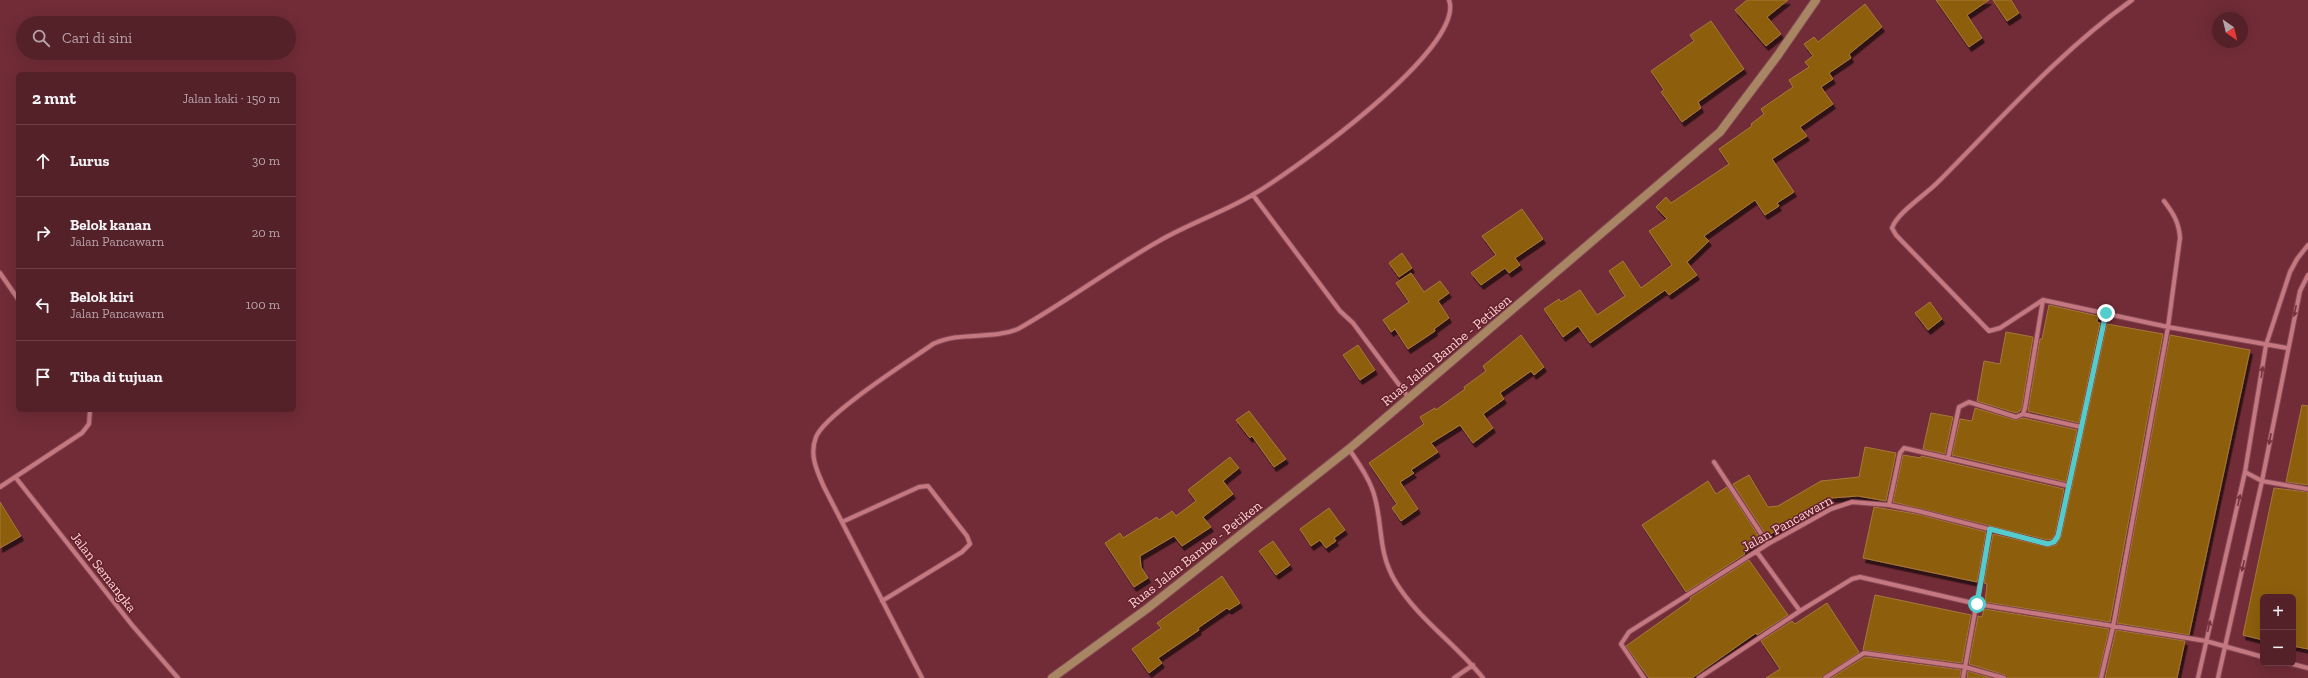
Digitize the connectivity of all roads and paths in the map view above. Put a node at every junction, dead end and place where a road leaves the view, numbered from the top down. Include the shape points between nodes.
1 (1449, 0) edge
2 (1816, 0) edge
3 (2132, 0) edge
4 (1253, 194) junction
5 (2164, 201) dead end
6 (2308, 245) edge
7 (0, 273) edge
8 (2308, 274) edge
9 (16, 296) edge
10 (2043, 300) junction
11 (2106, 313) junction
12 (2168, 326) junction
13 (2266, 345) junction
14 (2287, 348) junction
15 (1409, 398) junction
16 (90, 412) edge
17 (2023, 414) junction
18 (2081, 427) junction
19 (1349, 449) junction
20 (1948, 458) junction
21 (1714, 462) dead end
22 (2245, 472) junction
23 (16, 478) junction
24 (2262, 481) junction
25 (2069, 486) junction
26 (0, 487) edge
27 (2308, 489) edge
28 (1889, 506) junction
29 (842, 522) junction
30 (1990, 529) junction
31 (1768, 544) junction
32 (1757, 552) junction
33 (882, 602) junction
34 (1977, 604) junction
35 (1800, 611) junction
36 (2113, 627) junction
37 (2206, 641) junction
38 (2225, 647) junction
39 (2260, 656) edge
40 (1473, 665) junction
41 (2296, 665) edge
42 (1965, 666) junction
43 (2308, 668) edge
44 (178, 678) edge
45 (922, 678) edge
46 (1052, 678) edge
47 (1454, 678) edge
48 (1483, 678) edge
49 (1644, 678) edge
50 (1699, 678) edge
51 (1825, 678) edge
52 (1963, 678) edge
53 (2004, 678) edge
54 (2101, 678) edge
55 (2198, 678) edge
56 (2218, 678) edge

1 - 4 street via 1450,16 1445,28 1420,62 1348,127
2 - 15 main road, Ruas Jalan Bambe - Petiken via 1720,132
3 - 10 street via 2073,46 1928,191 1895,220 1892,228 1989,331 2000,328
4 - 15 street
4 - 29 street via 1160,240 1018,329 1008,333 950,337 933,344 843,408 824,424 815,438 813,462
5 - 12 street via 2179,225 2180,238
6 - 13 street via 2290,272
7 - 9 street
8 -> 14 street via 2300,291
10 - 11 street
10 - 17 street
11 - 12 street
11 - 18 street, Jalan Pancawarn
12 - 13 street
12 - 36 street
13 - 14 street
22 -> 13 street
14 -> 24 street
15 - 19 main road, Ruas Jalan Bambe - Petiken
16 - 23 street via 89,424 82,433
17 - 18 street
17 - 20 street via 2016,417 1969,402 1963,403 1959,407
18 - 25 street, Jalan Pancawarn
19 - 40 street via 1375,497 1382,551 1395,581 1414,606
19 - 46 main road, Ruas Jalan Bambe - Petiken via 1148,608
20 - 25 street
20 - 28 street via 1904,448 1900,453
21 - 31 street
22 - 24 street
37 -> 22 street
23 - 26 street
23 - 44 street, Jalan Semangka via 132,625
24 - 27 street
24 -> 38 street
25 - 30 street, Jalan Pancawarn via 2058,536 2054,542 2048,544
28 - 30 street, Jalan Pancawarn
28 - 31 street, Jalan Pancawarn via 1852,502 1842,505
29 - 33 street
29 - 33 street via 919,487 928,486 968,536 970,544 966,548
30 - 34 street
31 - 32 street, Jalan Pancawarn
32 - 35 street
32 - 49 street, Jalan Pancawarn via 1624,637 1623,649
33 - 45 street
34 - 35 street via 1860,577 1852,579
34 - 36 street
34 - 42 street
35 - 50 street
36 - 37 street
36 - 54 street
37 - 38 street
37 - 55 street
38 - 39 street
38 - 56 street
40 - 47 street
40 - 48 street
41 - 43 street
42 - 51 street via 1864,653
42 - 52 street
42 - 53 street

